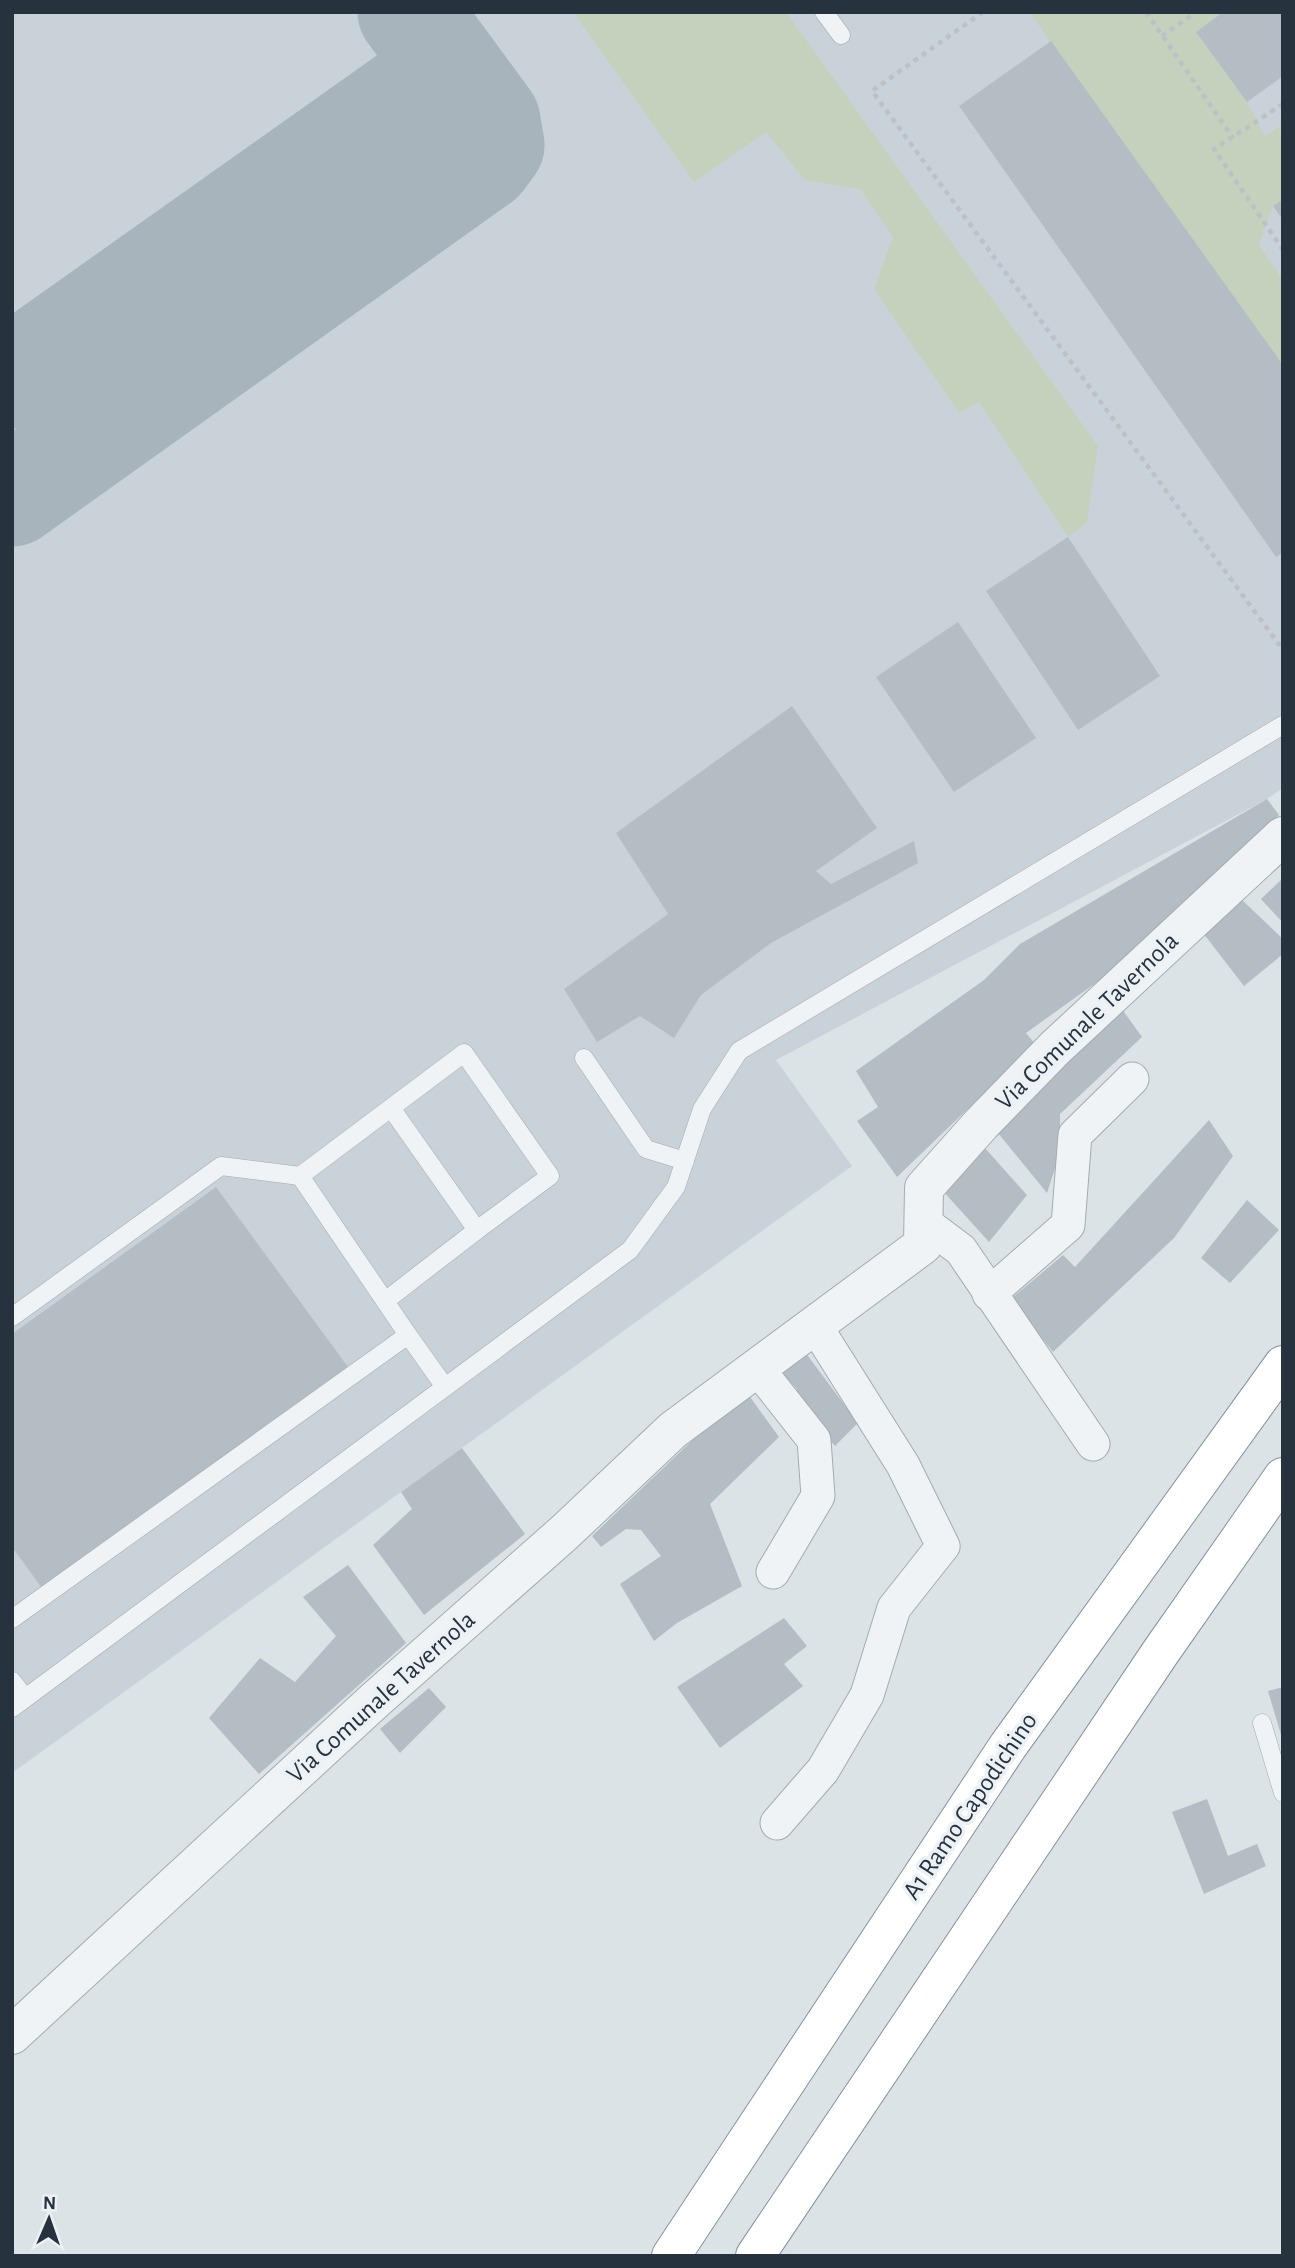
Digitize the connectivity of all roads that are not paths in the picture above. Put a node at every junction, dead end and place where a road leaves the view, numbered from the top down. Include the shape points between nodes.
1 (824, 12) edge
2 (841, 35) dead end
3 (1283, 725) edge
4 (1283, 836) edge
5 (583, 1058) dead end
6 (1132, 1079) dead end
7 (391, 1108) junction
8 (685, 1161) junction
9 (300, 1175) junction
10 (925, 1223) junction
11 (477, 1230) junction
12 (989, 1294) junction
13 (385, 1301) junction
14 (12, 1317) edge
15 (816, 1326) junction
16 (408, 1335) junction
17 (1283, 1365) edge
18 (758, 1369) junction
19 (445, 1387) junction
20 (1093, 1444) dead end
21 (1283, 1477) edge
22 (773, 1573) dead end
23 (12, 1619) edge
24 (12, 1681) edge
25 (19, 1703) edge
26 (1262, 1723) dead end
27 (1283, 1793) edge
28 (777, 1823) dead end
29 (12, 2035) edge
30 (671, 2256) edge
31 (755, 2256) edge

1 - 2 lane
3 - 8 lane via 739,1051 702,1109
4 - 10 street, Via Comunale Tavernola via 1055,1048 982,1123 924,1188
5 - 8 lane via 646,1149
6 - 12 street via 1075,1135 1068,1225
7 - 9 lane
7 - 11 lane
7 - 11 lane via 464,1053 550,1176
8 - 19 lane via 676,1187 630,1250
9 - 13 lane
9 - 14 lane via 221,1166
10 - 12 street via 961,1250
10 - 15 street, Via Comunale Tavernola via 923,1245
11 - 13 lane
12 - 20 street
13 - 16 lane
15 - 18 street, Via Comunale Tavernola
15 - 28 street via 903,1465 943,1546 894,1608 866,1695 823,1770
16 - 19 lane
16 - 23 lane
17 - 30 highway, A1 Ramo Capodichino via 1008,1746
18 - 22 street via 814,1440 818,1496
18 - 29 street, Via Comunale Tavernola via 673,1430
19 - 25 lane
21 - 31 highway
24 - 25 lane
26 - 27 lane

